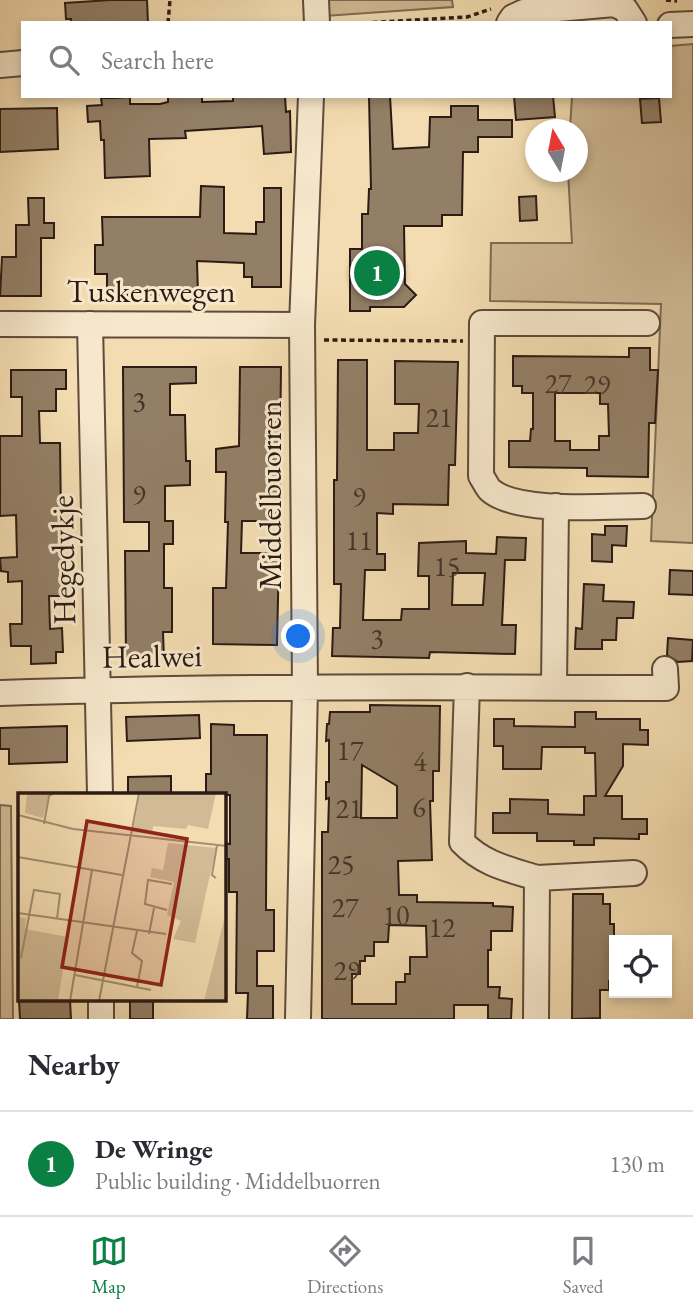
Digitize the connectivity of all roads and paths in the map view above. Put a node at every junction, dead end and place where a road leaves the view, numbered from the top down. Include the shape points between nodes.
1 (170, 0) edge
2 (316, 0) edge
3 (504, 15) edge
4 (168, 21) edge
5 (317, 21) edge
6 (398, 21) edge
7 (633, 21) edge
8 (693, 24) edge
9 (672, 25) edge
10 (21, 64) edge
11 (0, 65) edge
12 (311, 98) edge
13 (646, 323) dead end
14 (0, 324) edge
15 (90, 324) junction
16 (302, 333) junction
17 (482, 342) junction
18 (556, 506) junction
19 (643, 506) dead end
20 (666, 668) dead end
21 (467, 686) junction
22 (305, 688) junction
23 (554, 688) junction
24 (99, 690) junction
25 (0, 693) edge
26 (100, 793) edge
27 (634, 873) dead end
28 (537, 878) junction
29 (298, 1019) edge
30 (536, 1019) edge

1 - 4 path
2 - 5 street
3 - 6 path
3 - 7 street via 614,4 625,9
8 - 9 street
10 - 11 street
12 - 16 street, Middelbuorren
13 - 17 street via 482,323
14 - 15 street, Tuskenwegen
15 - 16 street, Tuskenwegen
15 - 24 street, Hegedykje
16 - 17 path
16 - 22 street, Middelbuorren
17 - 18 street via 481,476 490,490 509,499
18 - 19 street
18 - 23 street
20 - 23 street, Healwei via 666,688
21 - 22 street, Healwei
21 - 23 street, Healwei
21 - 28 street via 462,842 489,864
22 - 24 street, Healwei
22 - 29 street, Middelbuorren
24 - 25 street, Healwei
24 - 26 street, Hegedykje
27 - 28 street
28 - 30 street

